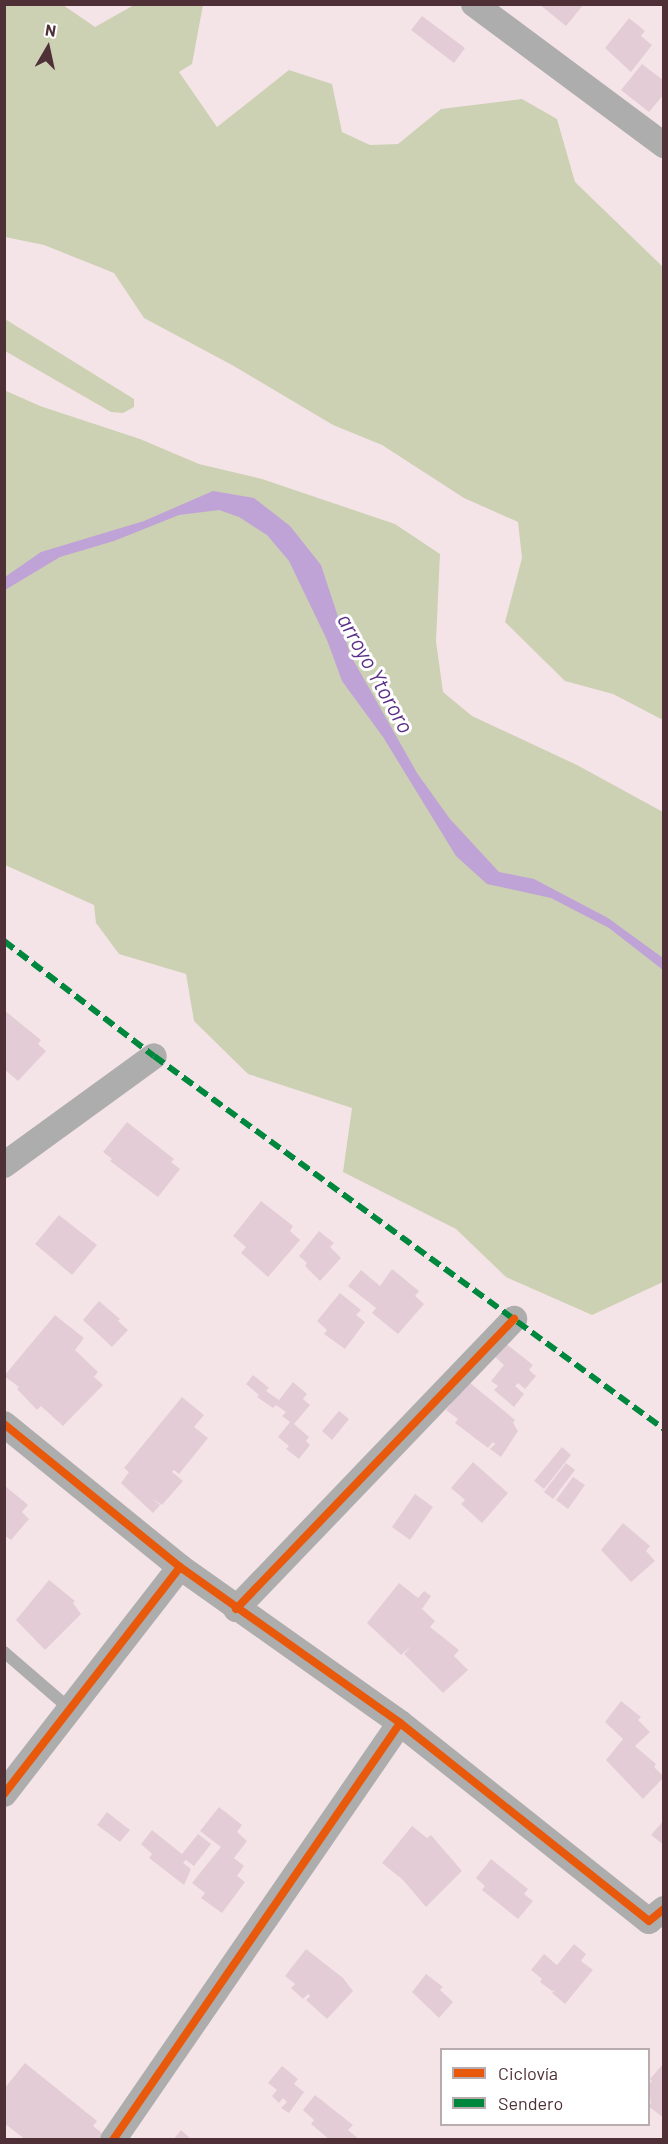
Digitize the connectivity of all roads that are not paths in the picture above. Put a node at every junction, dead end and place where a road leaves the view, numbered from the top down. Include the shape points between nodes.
1 (474, 4) edge
2 (663, 145) edge
3 (154, 1056) dead end
4 (4, 1165) edge
5 (514, 1319) dead end
6 (4, 1424) edge
7 (180, 1567) junction
8 (237, 1609) junction
9 (4, 1652) edge
10 (70, 1709) junction
11 (400, 1724) junction
12 (4, 1794) edge
13 (663, 1909) edge
14 (113, 2139) edge

1 - 2 street
3 - 4 street
5 - 8 street
6 - 7 street
7 - 8 street
7 - 10 street
8 - 11 street
9 - 10 lane
10 - 12 street
11 - 13 street via 649,1921
11 - 14 street

